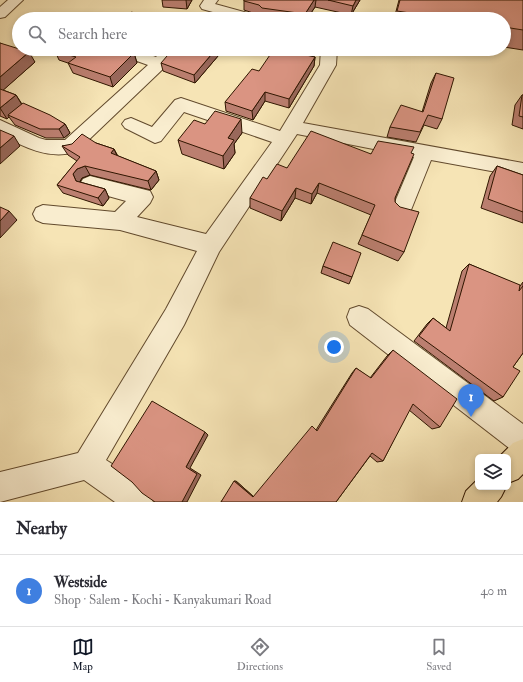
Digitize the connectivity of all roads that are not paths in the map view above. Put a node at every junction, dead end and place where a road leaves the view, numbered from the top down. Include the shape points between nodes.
1 (16, 0) edge
2 (206, 7) edge
3 (226, 12) edge
4 (0, 14) edge
5 (138, 56) edge
6 (165, 56) edge
7 (329, 56) edge
8 (159, 63) junction
9 (131, 124) dead end
10 (0, 126) edge
11 (288, 133) junction
12 (425, 152) junction
13 (523, 170) edge
14 (90, 184) edge
15 (402, 209) edge
16 (43, 214) dead end
17 (120, 221) junction
18 (211, 245) junction
19 (359, 316) dead end
20 (523, 441) edge
21 (523, 453) edge
22 (87, 464) junction
23 (511, 466) edge
24 (0, 487) edge
25 (488, 490) edge
26 (138, 502) edge
27 (477, 502) edge

1 - 4 street
2 - 3 street
5 - 8 street
6 - 8 street
7 - 11 street via 328,65
8 - 10 street via 69,147 34,144
9 - 11 street via 154,136 181,104
11 - 12 street
11 - 18 street
12 - 13 street
12 - 15 street
14 - 17 street via 143,197
16 - 17 street
17 - 18 street
18 - 22 street via 175,317
19 - 20 street
21 - 23 main road
22 - 24 street
22 - 26 street
25 - 27 main road

